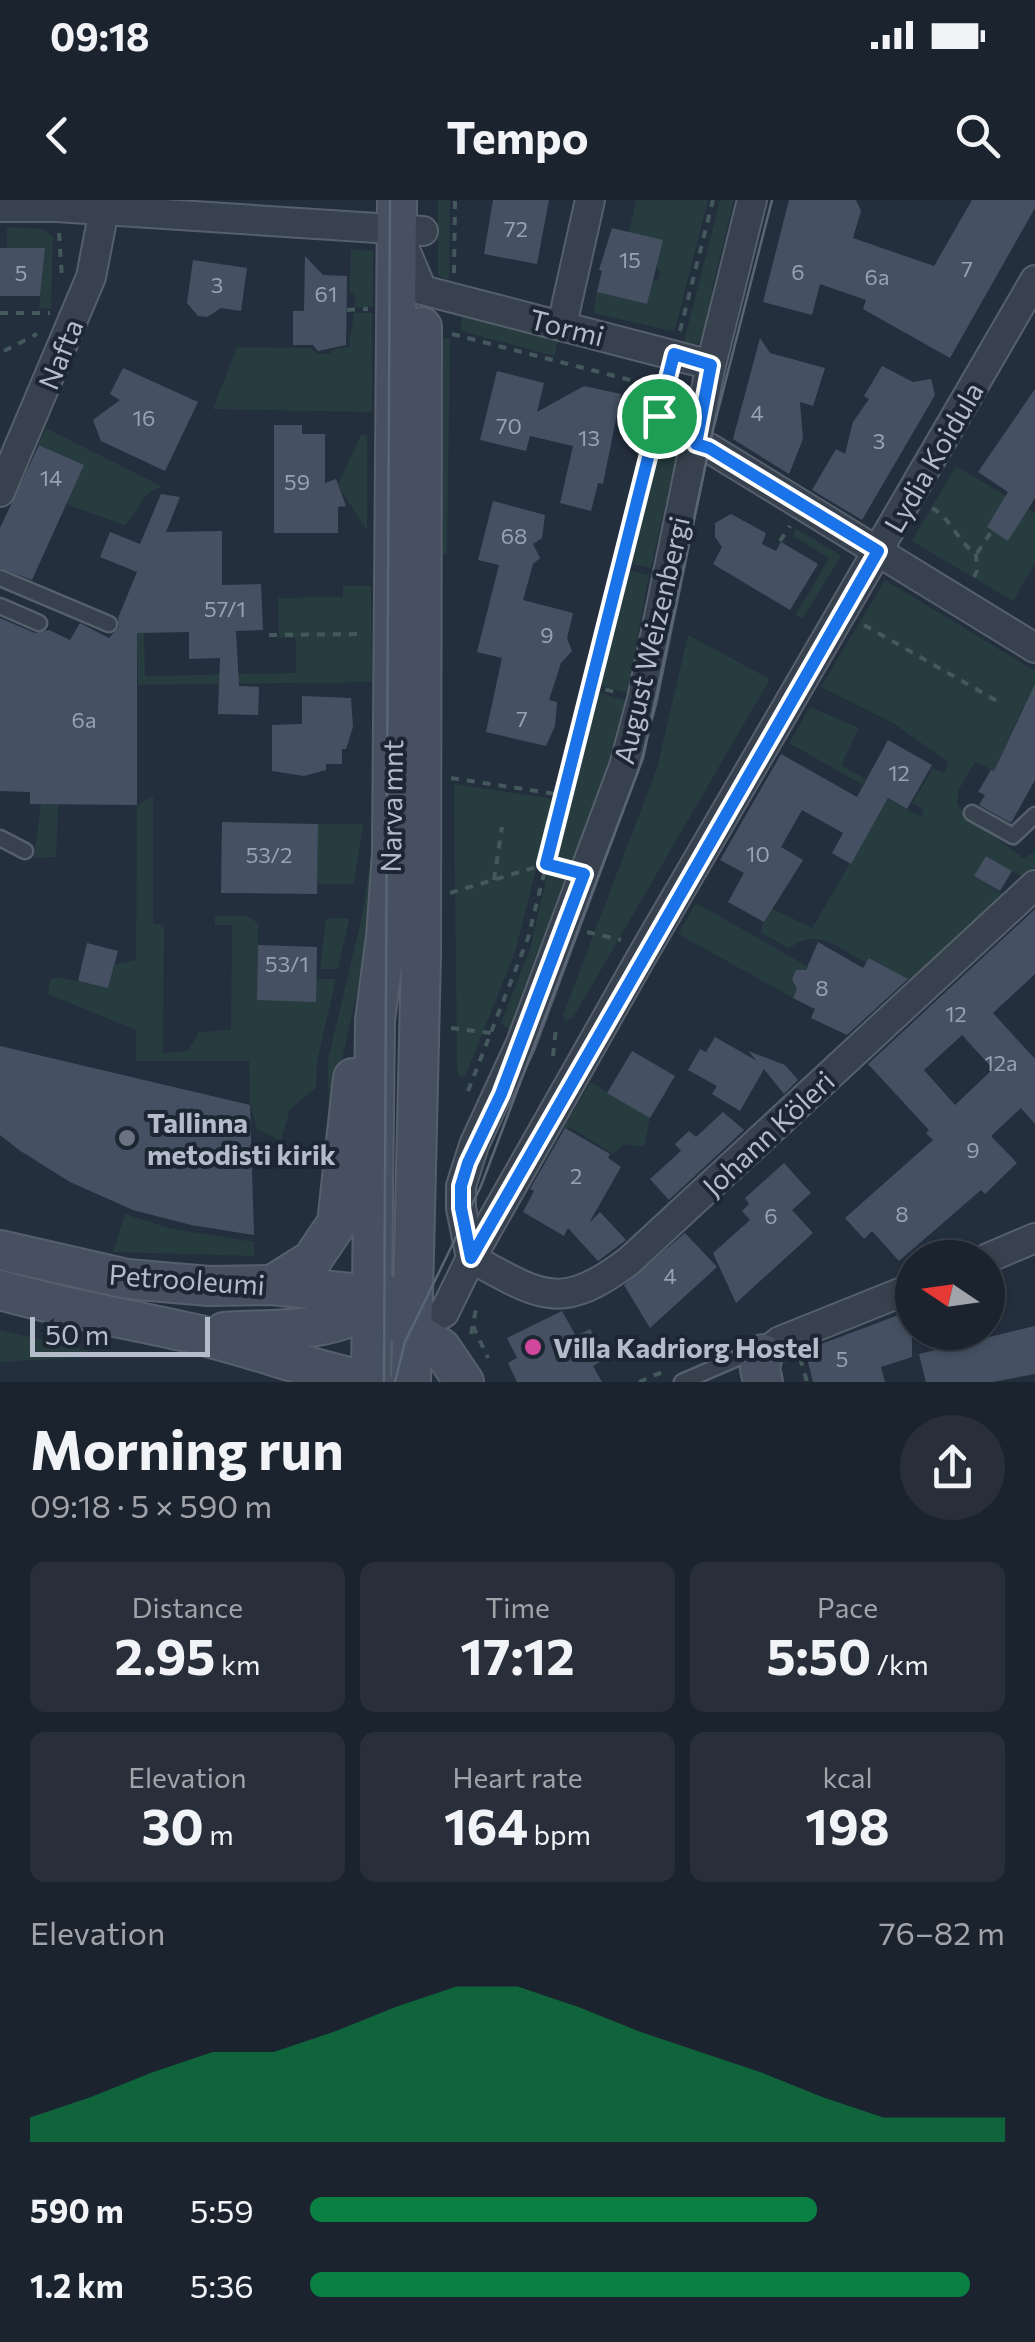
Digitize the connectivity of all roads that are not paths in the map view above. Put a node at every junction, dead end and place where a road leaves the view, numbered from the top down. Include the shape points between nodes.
1 (590, 200) edge
2 (752, 200) edge
3 (0, 207) edge
4 (104, 210) junction
5 (410, 215) edge
6 (1035, 280) edge
7 (438, 286) junction
8 (562, 325) junction
9 (711, 365) junction
10 (696, 444) junction
11 (0, 492) edge
12 (878, 551) junction
13 (0, 578) edge
14 (0, 606) edge
15 (39, 623) dead end
16 (109, 624) dead end
17 (1035, 648) edge
18 (972, 813) dead end
19 (1035, 815) edge
20 (0, 838) edge
21 (25, 851) dead end
22 (1035, 885) edge
23 (375, 1020) junction
24 (413, 1218) junction
25 (1035, 1238) edge
26 (0, 1250) edge
27 (1005, 1251) edge
28 (471, 1258) junction
29 (272, 1285) junction
30 (0, 1290) edge
31 (895, 1295) edge
32 (372, 1306) junction
33 (412, 1329) junction
34 (196, 1334) junction
35 (763, 1368) edge
36 (478, 1375) edge
37 (372, 1382) edge
38 (410, 1382) edge
39 (682, 1382) edge

1 - 8 street
2 - 9 street, August Weizenbergi
3 - 4 street
4 - 5 street
4 - 11 street, Nafta via 91,277
5 - 7 main road, Narva mnt
5 - 23 main road, Narva mnt via 392,854
6 - 12 street, Lydia Koidula
7 - 8 street, Tormi
7 - 24 main road, Narva mnt
8 - 9 street, Tormi
9 - 10 street, August Weizenbergi
10 - 12 street
10 - 28 street, August Weizenbergi via 624,766 461,1186
12 - 17 street
12 - 28 street, Lydia Koidula
13 - 16 lane
14 - 15 lane
18 - 19 lane via 1013,836
20 - 21 lane
22 - 28 street, Johann Köleri via 600,1283 549,1295 518,1286
23 - 29 main road via 350,1087 337,1223 312,1260
23 - 32 main road, Narva mnt
24 - 32 main road
24 - 33 main road, Narva mnt
25 - 27 street
26 - 29 main road, Petrooleumi via 127,1279
28 - 33 street via 444,1313
29 - 32 main road, Petrooleumi via 336,1289
30 - 34 main road, Petrooleumi
31 - 35 street via 780,1341
32 - 33 main road, Petrooleumi
32 - 34 main road via 336,1322
32 - 37 main road, Narva mnt
33 - 36 main road, Petrooleumi
33 - 38 main road, Narva mnt
34 - 37 main road, Petrooleumi
35 - 39 lane via 749,1353

